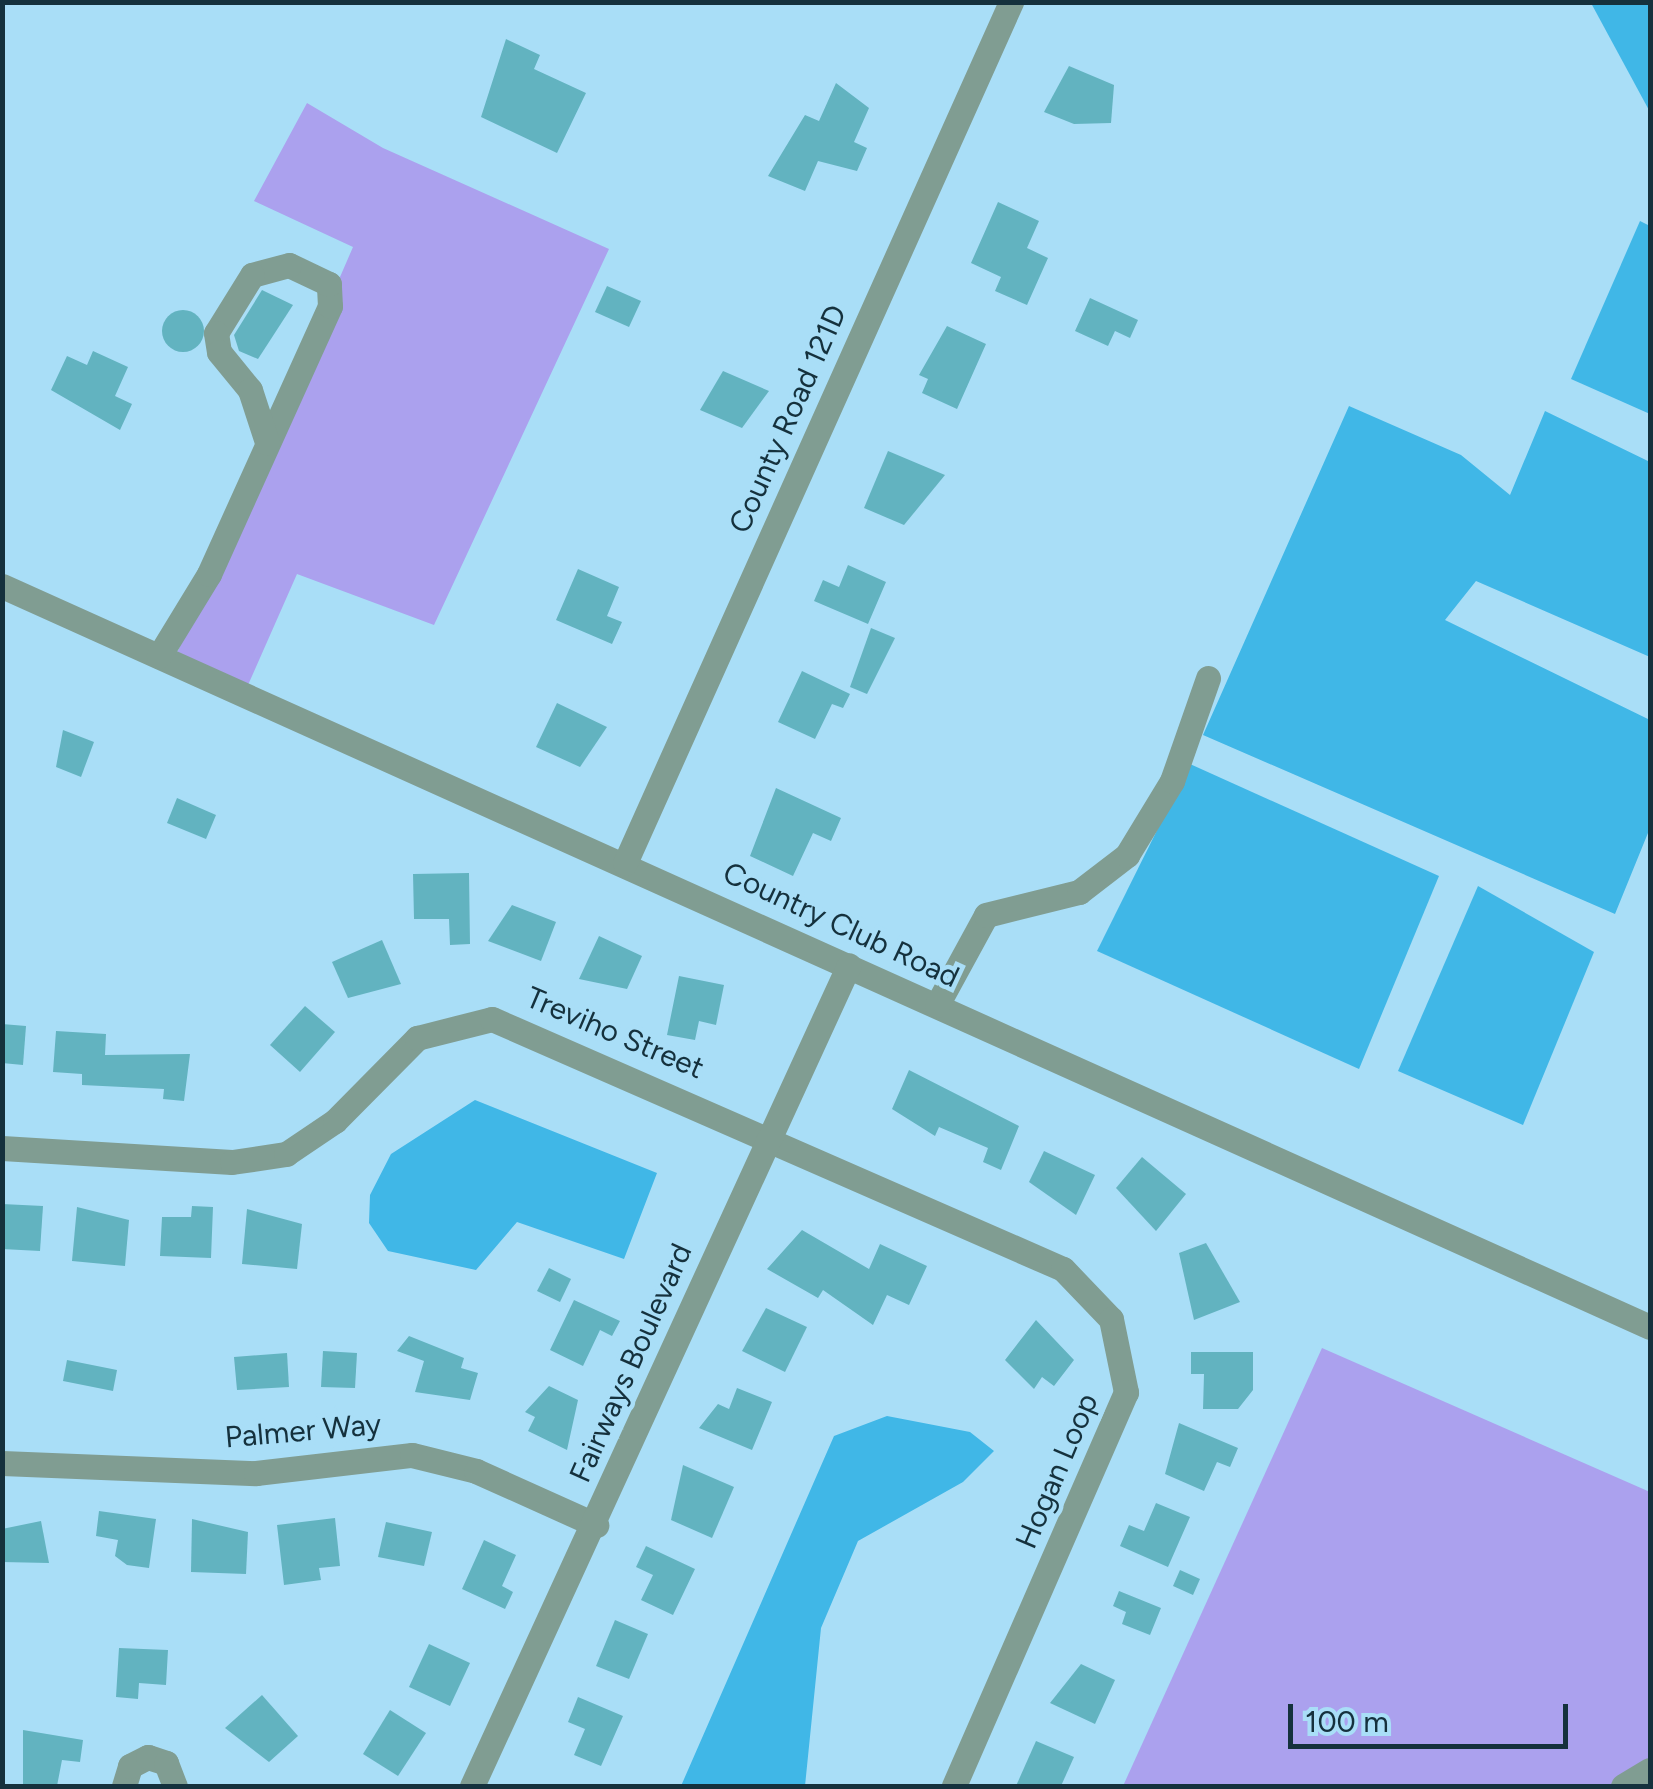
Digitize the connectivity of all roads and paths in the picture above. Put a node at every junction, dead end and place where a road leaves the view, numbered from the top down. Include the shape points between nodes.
1 (1010, 2) edge
2 (267, 442) junction
3 (2, 586) edge
4 (159, 656) junction
5 (1208, 678) dead end
6 (625, 863) junction
7 (849, 966) junction
8 (936, 1005) junction
9 (767, 1133) junction
10 (2, 1148) edge
11 (1650, 1327) edge
12 (2, 1463) edge
13 (596, 1524) junction
14 (1650, 1770) edge
15 (124, 1786) edge
16 (175, 1786) edge
17 (472, 1786) edge
18 (954, 1786) edge
19 (1623, 1786) edge

1 - 6 street, County Road 121D
2 - 2 street via 332,293 319,276 289,265 252,276 216,333 219,352 250,390
2 - 4 street via 209,574
3 - 4 street, Country Club Road
4 - 6 street, Country Club Road
5 - 8 street via 1172,781 1128,855 1080,892 986,915
6 - 7 street, Country Club Road
7 - 8 street, Country Club Road
7 - 9 street, Fairways Boulevard
8 - 11 street, Country Club Road
9 - 10 street, Treviho Street via 523,1025 481,1019 417,1038 335,1121 286,1154 232,1162
9 - 13 street, Fairways Boulevard
9 - 18 street, Hogan Loop via 1063,1268 1093,1291 1123,1352 1126,1392 1114,1428
12 - 13 street, Palmer Way via 256,1473 412,1455 476,1472
13 - 17 street, Fairways Boulevard
14 - 19 street
15 - 16 street via 130,1766 148,1757 166,1763

